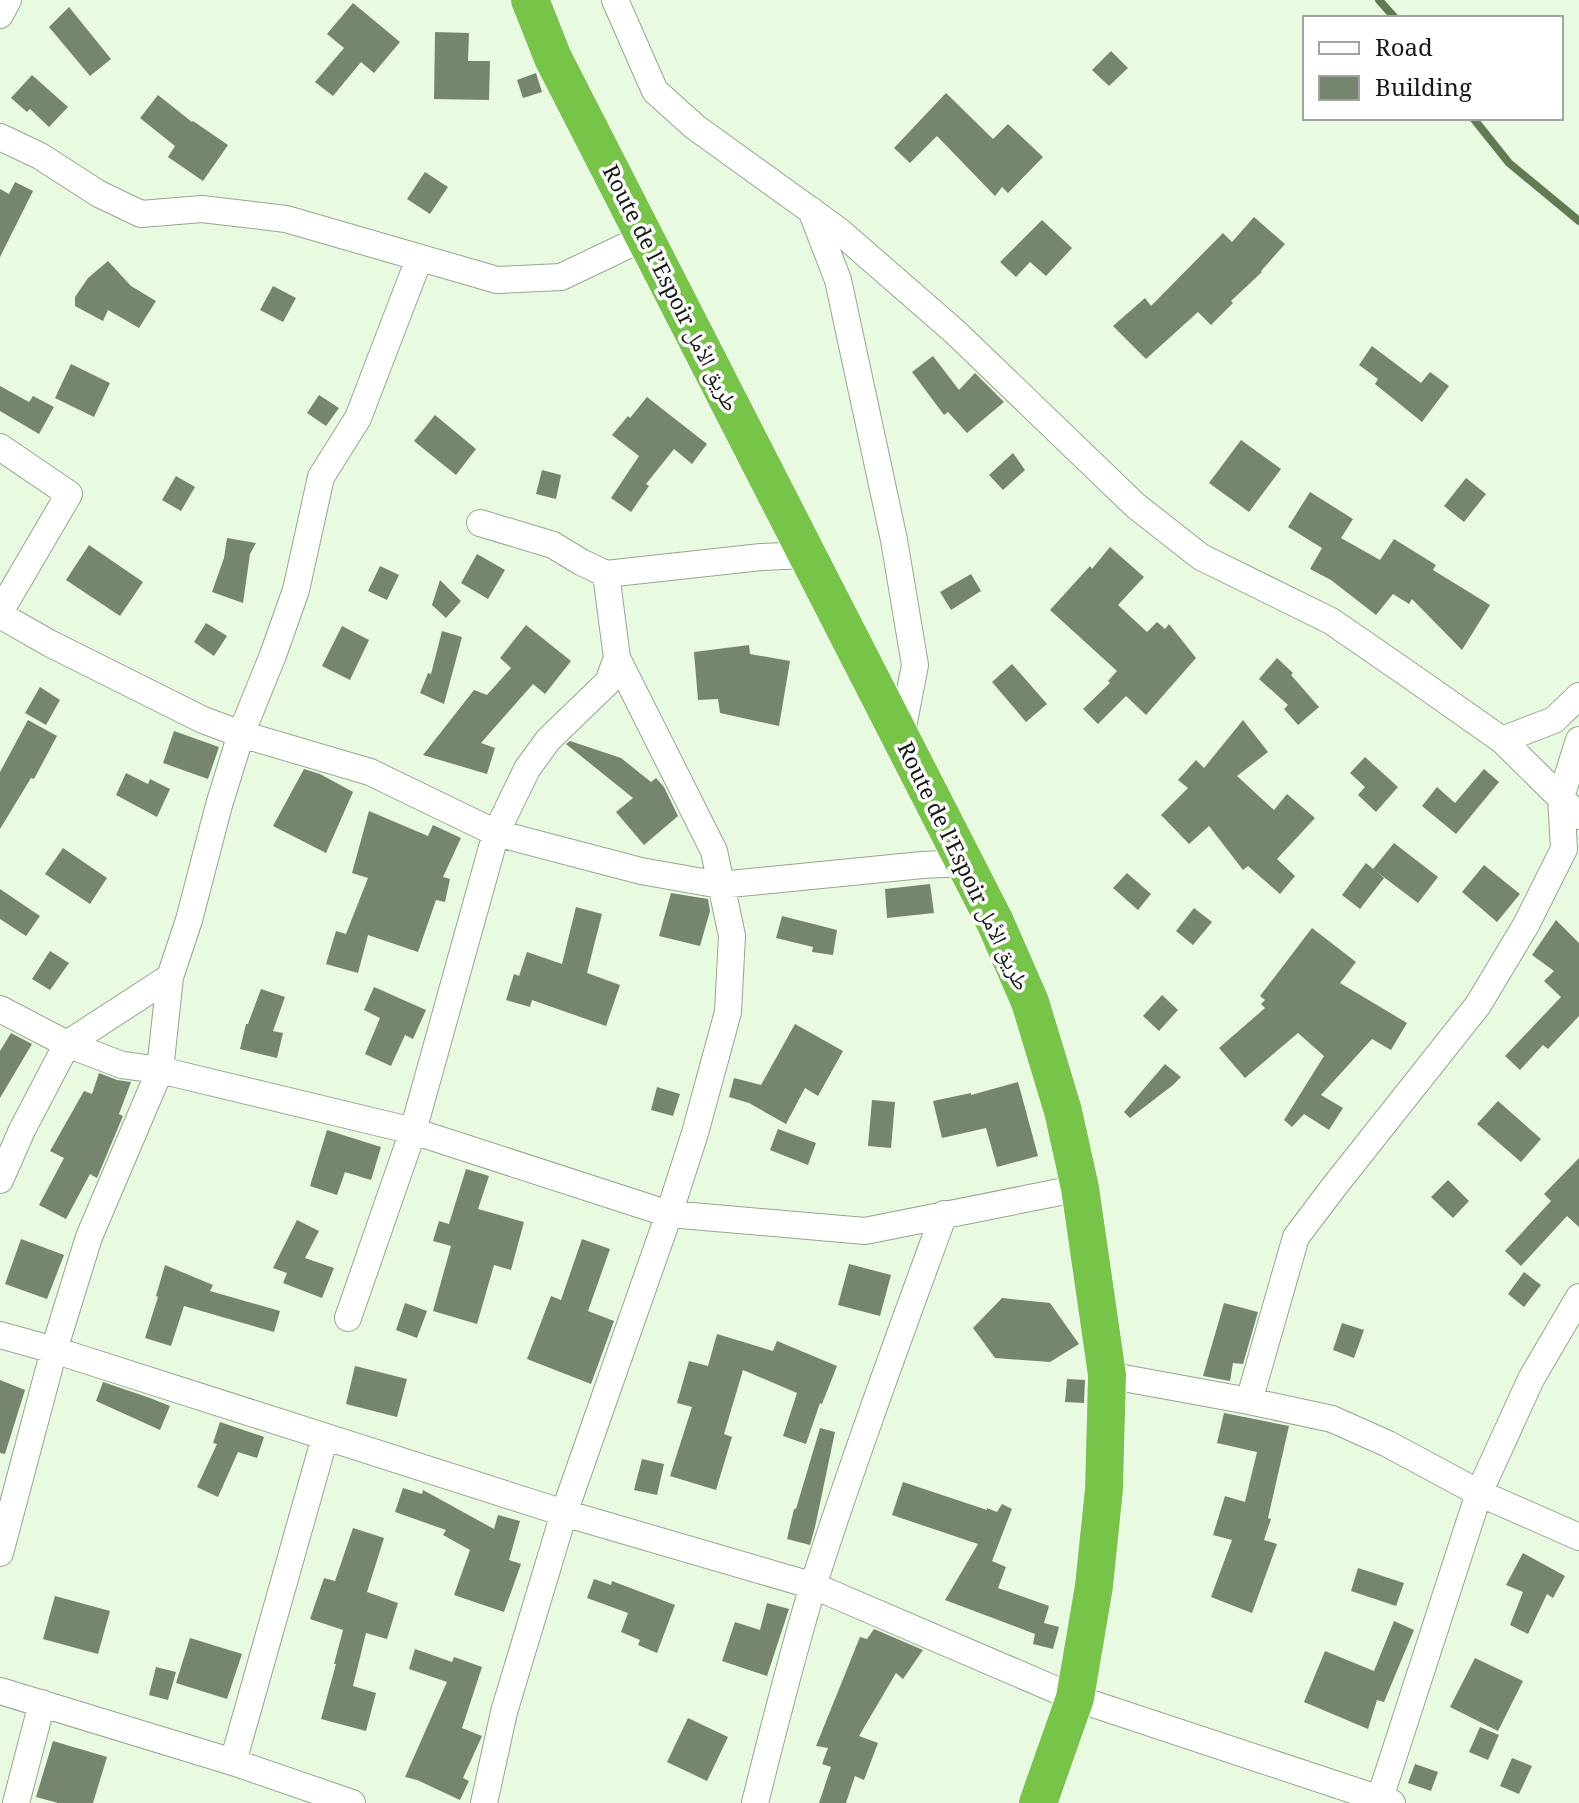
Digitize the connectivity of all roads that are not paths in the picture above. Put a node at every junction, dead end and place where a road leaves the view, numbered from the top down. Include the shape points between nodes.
1 (8, 0) edge
2 (530, 0) edge
3 (615, 0) edge
4 (0, 15) edge
5 (0, 137) edge
6 (810, 210) junction
7 (645, 237) junction
8 (419, 259) junction
9 (0, 447) edge
10 (480, 523) dead end
11 (808, 555) junction
12 (606, 574) junction
13 (0, 613) edge
14 (617, 658) junction
15 (1579, 696) edge
16 (241, 734) junction
17 (901, 737) junction
18 (1502, 740) junction
19 (1579, 740) edge
20 (1570, 807) edge
21 (496, 833) junction
22 (964, 863) junction
23 (720, 885) junction
24 (170, 977) junction
25 (0, 1009) edge
26 (67, 1044) junction
27 (160, 1070) junction
28 (413, 1131) junction
29 (0, 1180) edge
30 (1080, 1188) junction
31 (669, 1214) junction
32 (944, 1214) junction
33 (1579, 1297) edge
34 (348, 1318) dead end
35 (0, 1335) edge
36 (54, 1350) junction
37 (1107, 1375) junction
38 (1249, 1401) junction
39 (325, 1437) junction
40 (1479, 1493) junction
41 (564, 1513) junction
42 (1579, 1537) edge
43 (0, 1553) edge
44 (814, 1586) junction
45 (0, 1691) edge
46 (1075, 1698) junction
47 (42, 1703) junction
48 (233, 1762) junction
49 (1386, 1800) edge
50 (16, 1803) edge
51 (352, 1803) edge
52 (484, 1803) edge
53 (755, 1803) edge
54 (1038, 1803) edge

1 - 4 street
2 - 7 highway, Route de l’Espoir طريق الأمل via 553,58
3 - 6 street via 655,91 695,127
5 - 8 street via 141,214 202,209 286,219
6 - 17 street via 838,280 894,540 915,665
6 - 18 street via 954,331 1136,506 1201,557 1331,621
7 - 8 street via 561,277 497,280
7 - 11 highway, Route de l’Espoir طريق الأمل
8 - 16 street via 358,418 321,477 296,590
9 - 13 street via 69,494
10 - 12 street via 553,545
11 - 12 street
11 - 17 highway, Route de l’Espoir طريق الأمل
12 - 14 street
13 - 16 street via 49,643
14 - 21 street via 608,682 548,740 527,769
14 - 23 street via 714,851
15 - 18 street via 1554,720
16 - 21 street via 370,772
16 - 24 street
17 - 22 highway, Route de l’Espoir طريق الأمل
18 - 20 street
19 - 20 street
20 - 38 street via 1564,849 1478,1005 1296,1237
21 - 23 street via 641,871
21 - 28 street
22 - 23 street
22 - 30 highway, Route de l’Espoir طريق الأمل via 1030,1002
23 - 31 street via 732,936 728,1012
24 - 26 street
24 - 27 street
25 - 26 street
26 - 27 street via 122,1065
26 - 29 street
27 - 28 street
27 - 36 street via 89,1237
28 - 31 street
28 - 34 street
30 - 32 street
30 - 37 highway, Route de l’Espoir طريق الأمل
31 - 32 street via 865,1231
31 - 41 street
32 - 44 street
33 - 40 street via 1531,1379
35 - 36 street
36 - 39 street
36 - 43 street
37 - 38 street
37 - 46 highway, Route de l’Espoir طريق الأمل via 1104,1489
38 - 40 street via 1332,1419
39 - 41 street
39 - 48 street
40 - 42 street
40 - 49 street
41 - 44 street
41 - 52 street via 504,1712
44 - 46 street
44 - 53 street
45 - 47 street
46 - 49 street
46 - 54 highway, Route de l’Espoir طريق الأمل
47 - 48 street
47 - 50 street
48 - 51 street

